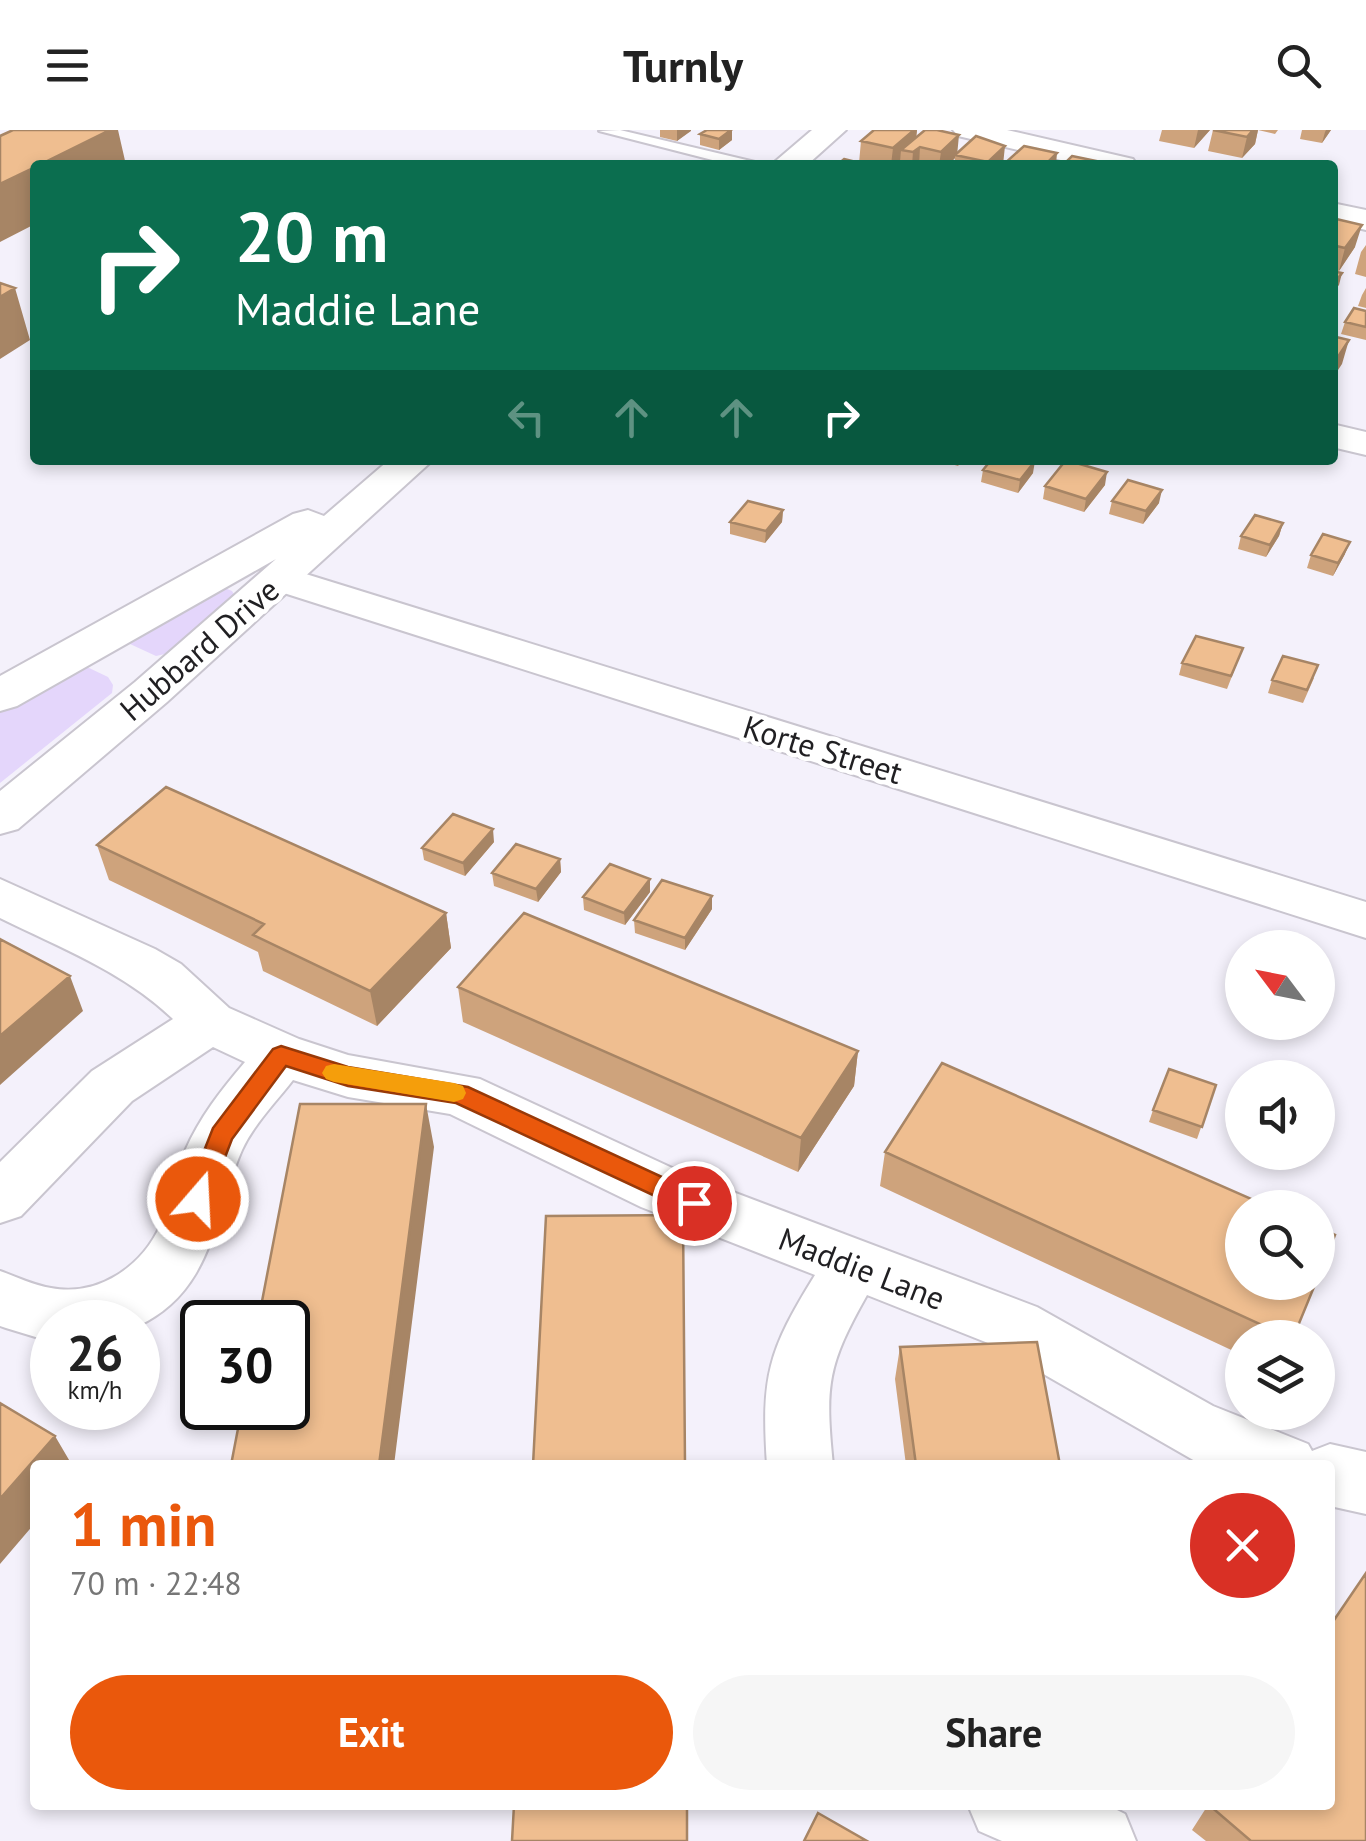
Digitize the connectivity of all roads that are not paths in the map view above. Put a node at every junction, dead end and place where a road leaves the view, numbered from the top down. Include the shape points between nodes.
1 (831, 130) edge
2 (968, 130) edge
3 (606, 131) edge
4 (729, 160) edge
5 (793, 160) edge
6 (1100, 160) edge
7 (1338, 213) edge
8 (1366, 220) edge
9 (1338, 437) edge
10 (1366, 444) edge
11 (403, 468) edge
12 (280, 578) junction
13 (76, 652) junction
14 (151, 692) junction
15 (0, 696) edge
16 (0, 818) edge
17 (0, 897) edge
18 (1366, 920) edge
19 (210, 1022) junction
20 (281, 1055) junction
21 (0, 1199) edge
22 (852, 1266) junction
23 (0, 1297) edge
24 (800, 1460) edge
25 (1271, 1460) edge
26 (1335, 1476) edge
27 (1366, 1483) edge
28 (1020, 1810) edge
29 (1098, 1841) edge

1 - 5 street
2 - 6 street
3 - 4 lane
7 - 8 street
9 - 10 street
11 - 12 street, Hubbard Drive
11 - 13 street, Hubbard Drive
12 - 14 street, Hubbard Drive
12 - 18 street, Korte Street
13 - 14 street via 125,660
13 - 15 street, Hubbard Drive
14 - 16 street, Hubbard Drive
17 - 19 street, Maddie Lane via 137,962
19 - 20 street, Maddie Lane
19 - 21 street via 112,1086
20 - 22 street, Maddie Lane via 348,1076 460,1094 662,1190
20 - 23 street via 222,1134 186,1234 168,1267 138,1298 63,1320
22 - 24 street via 797,1376
22 - 25 street, Maddie Lane via 1015,1326 1190,1426
26 - 27 street
28 - 29 street

